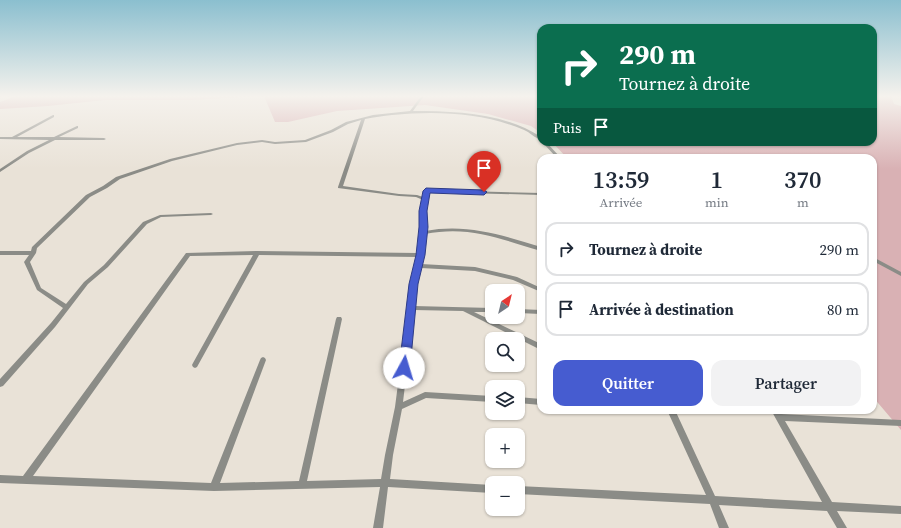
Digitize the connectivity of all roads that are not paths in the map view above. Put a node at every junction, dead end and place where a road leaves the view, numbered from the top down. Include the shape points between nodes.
1 (45, 121) edge
2 (356, 121) edge
3 (361, 121) edge
4 (503, 121) edge
5 (77, 127) dead end
6 (537, 136) edge
7 (0, 138) edge
8 (10, 138) junction
9 (54, 139) junction
10 (104, 139) dead end
11 (548, 146) edge
12 (555, 154) edge
13 (0, 171) edge
14 (537, 194) edge
15 (425, 199) junction
16 (211, 214) dead end
17 (423, 233) junction
18 (537, 248) edge
19 (0, 253) edge
20 (33, 253) junction
21 (257, 253) junction
22 (421, 255) junction
23 (877, 261) edge
24 (418, 266) junction
25 (901, 274) edge
26 (537, 288) edge
27 (67, 308) junction
28 (411, 308) junction
29 (463, 309) junction
30 (485, 310) edge
31 (525, 311) edge
32 (537, 312) edge
33 (339, 319) dead end
34 (537, 346) edge
35 (263, 360) dead end
36 (195, 365) dead end
37 (0, 384) edge
38 (485, 399) edge
39 (525, 401) edge
40 (537, 402) edge
41 (399, 406) junction
42 (673, 414) edge
43 (779, 414) edge
44 (790, 414) edge
45 (901, 423) edge
46 (0, 479) edge
47 (25, 480) junction
48 (385, 483) junction
49 (302, 485) junction
50 (214, 487) junction
51 (485, 489) edge
52 (525, 490) edge
53 (713, 501) junction
54 (832, 508) junction
55 (901, 510) edge
56 (378, 528) edge
57 (724, 528) edge
58 (842, 528) edge

1 - 8 street
2 - 20 street via 314,139 237,144 171,160 118,178 88,196 34,248
3 - 15 street via 340,187
4 - 6 street
5 - 9 street
7 - 8 street
8 - 9 street
9 - 10 street
9 - 13 street via 28,152
11 - 12 street
14 - 15 street via 426,191
15 - 17 street
16 - 27 street via 160,216 145,223 106,266 86,283
17 - 18 street via 439,230 483,233
17 - 22 street
19 - 20 street
20 - 27 street via 26,262 39,289
21 - 22 street
21 - 36 street
21 - 47 street via 188,254
22 - 24 street
23 - 25 street
24 - 26 street via 475,269 515,278
24 - 28 street
27 - 37 street
28 - 29 street
28 - 41 street
29 - 30 street
29 - 34 street
31 - 32 street
33 - 49 street
35 - 50 street
38 - 41 street via 425,395
39 - 40 street
41 - 48 street
42 - 53 street
43 - 54 street
44 - 45 street
46 - 47 street
47 - 50 street
48 - 49 street
48 - 51 street
48 - 56 street
49 - 50 street
52 - 53 street
53 - 54 street
53 - 57 street
54 - 55 street
54 - 58 street

